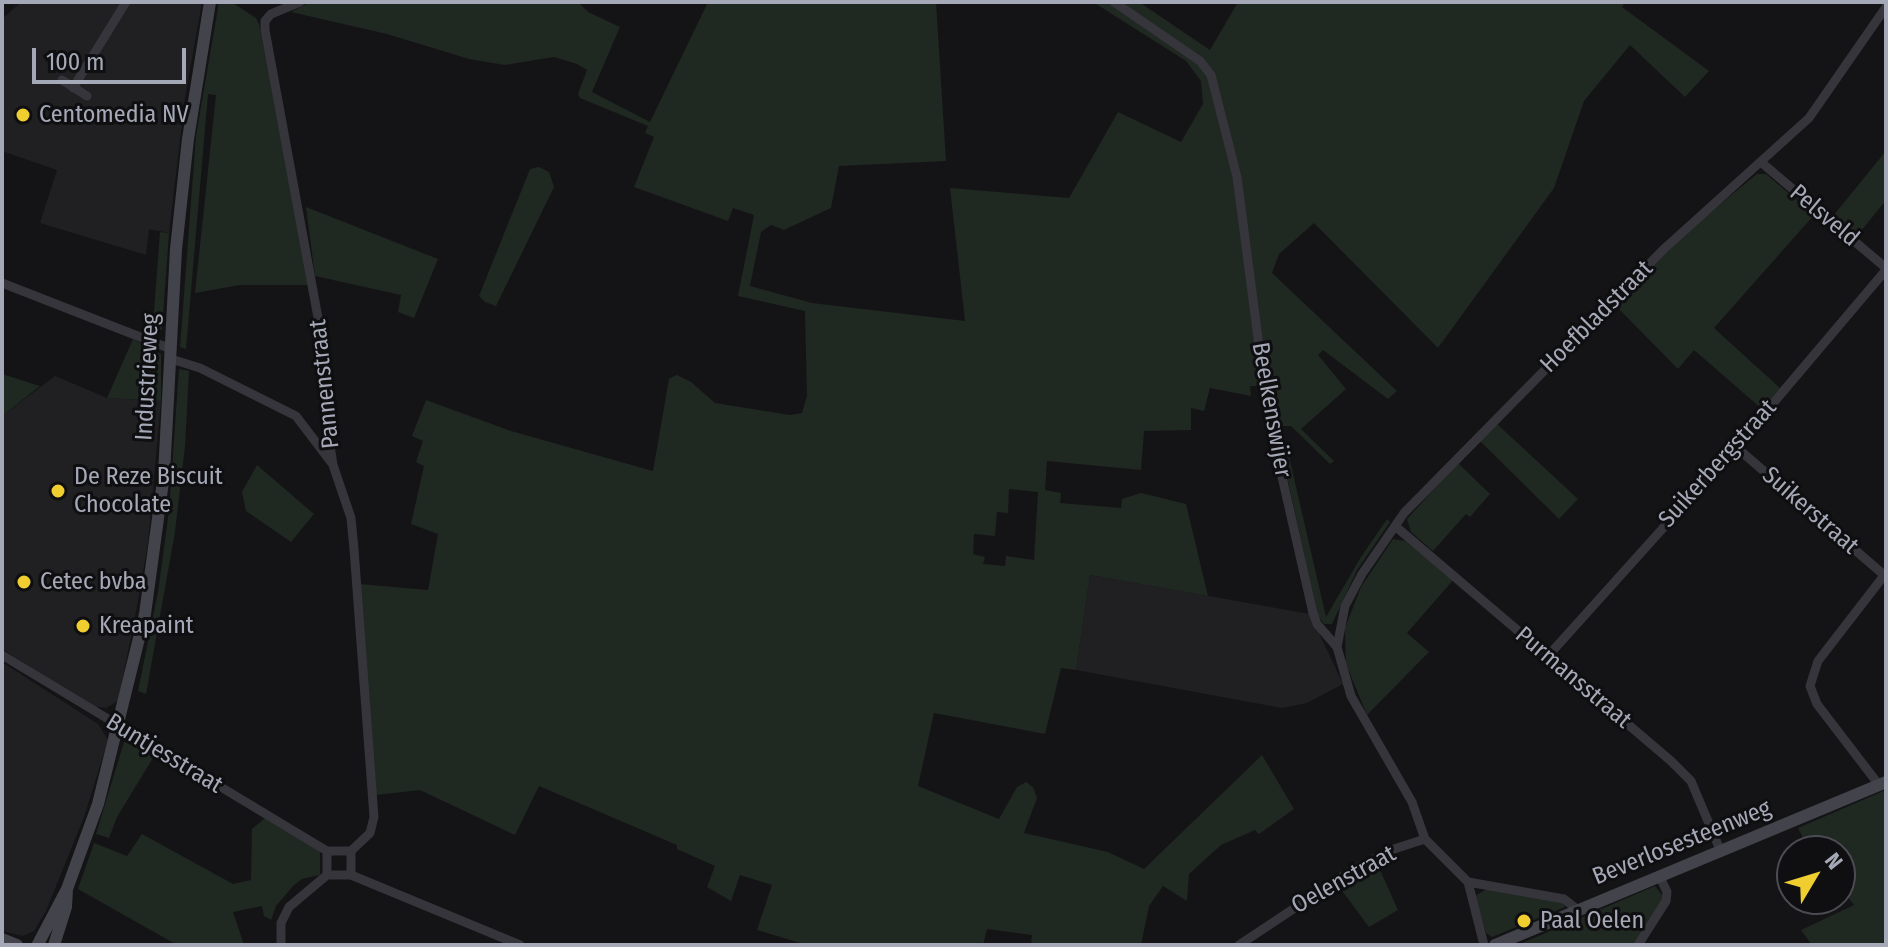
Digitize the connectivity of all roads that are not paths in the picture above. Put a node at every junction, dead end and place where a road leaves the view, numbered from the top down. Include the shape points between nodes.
1 (126, 2) edge
2 (210, 2) edge
3 (300, 2) edge
4 (1114, 2) edge
5 (1886, 8) edge
6 (62, 80) dead end
7 (73, 88) junction
8 (87, 96) dead end
9 (1762, 163) junction
10 (1886, 269) edge
11 (2, 283) edge
12 (171, 354) junction
13 (1736, 447) junction
14 (333, 465) junction
15 (1395, 526) junction
16 (1885, 574) edge
17 (1337, 647) junction
18 (2, 655) edge
19 (1548, 656) junction
20 (120, 728) junction
21 (1883, 784) edge
22 (1425, 839) junction
23 (327, 851) junction
24 (351, 851) junction
25 (1721, 852) junction
26 (327, 875) junction
27 (351, 875) junction
28 (1660, 877) junction
29 (1468, 882) junction
30 (67, 889) junction
31 (1578, 910) junction
32 (2, 939) edge
33 (17, 945) edge
34 (40, 945) edge
35 (54, 945) edge
36 (281, 945) edge
37 (520, 945) edge
38 (1239, 945) edge
39 (1484, 945) edge
40 (1495, 945) edge
41 (1638, 945) edge

1 - 7 street
2 - 12 main road, Industrieweg via 187,155
3 - 14 street, Pannenstraat via 271,14 265,30 323,345
4 - 17 street, Beelkenswijer via 1200,61 1216,89 1237,177 1268,415 1313,613
5 - 9 street, Hoefbladstraat via 1825,100
6 - 7 street
7 - 8 street
9 - 10 street, Pelsveld
9 - 15 street, Hoefbladstraat via 1665,248
10 - 13 street, Suikerbergstraat
11 - 12 street
12 - 14 street via 296,416
12 - 20 main road, Industrieweg via 156,547
13 - 16 street, Suikerstraat
13 - 19 street, Suikerbergstraat
14 - 24 street, Pannenstraat via 351,518 374,817 370,833
15 - 17 street, Hoefbladstraat via 1345,606
15 - 19 street, Purmansstraat
16 - 21 street via 1818,661 1810,686 1817,704
17 - 22 street, Beelkenswijer via 1351,696 1412,802
18 - 20 street, Buntjesstraat
19 - 25 street, Purmansstraat via 1691,781
20 - 23 street, Buntjesstraat
20 - 30 main road, Industrieweg
21 - 25 main road, Beverlosesteenweg
22 - 29 street, Oelenstraat
22 - 38 street, Oelenstraat via 1352,870
23 - 24 street
23 - 26 street
24 - 27 street
25 - 28 main road, Beverlosesteenweg
26 - 27 street
26 - 36 street via 289,907 281,923
27 - 37 street
28 - 31 main road, Beverlosesteenweg
28 - 41 street via 1666,901
29 - 31 street via 1564,899
29 - 39 street
30 - 34 main road, Industrieweg
30 - 35 main road, Industrieweg
31 - 40 main road, Beverlosesteenweg
32 - 33 main road

